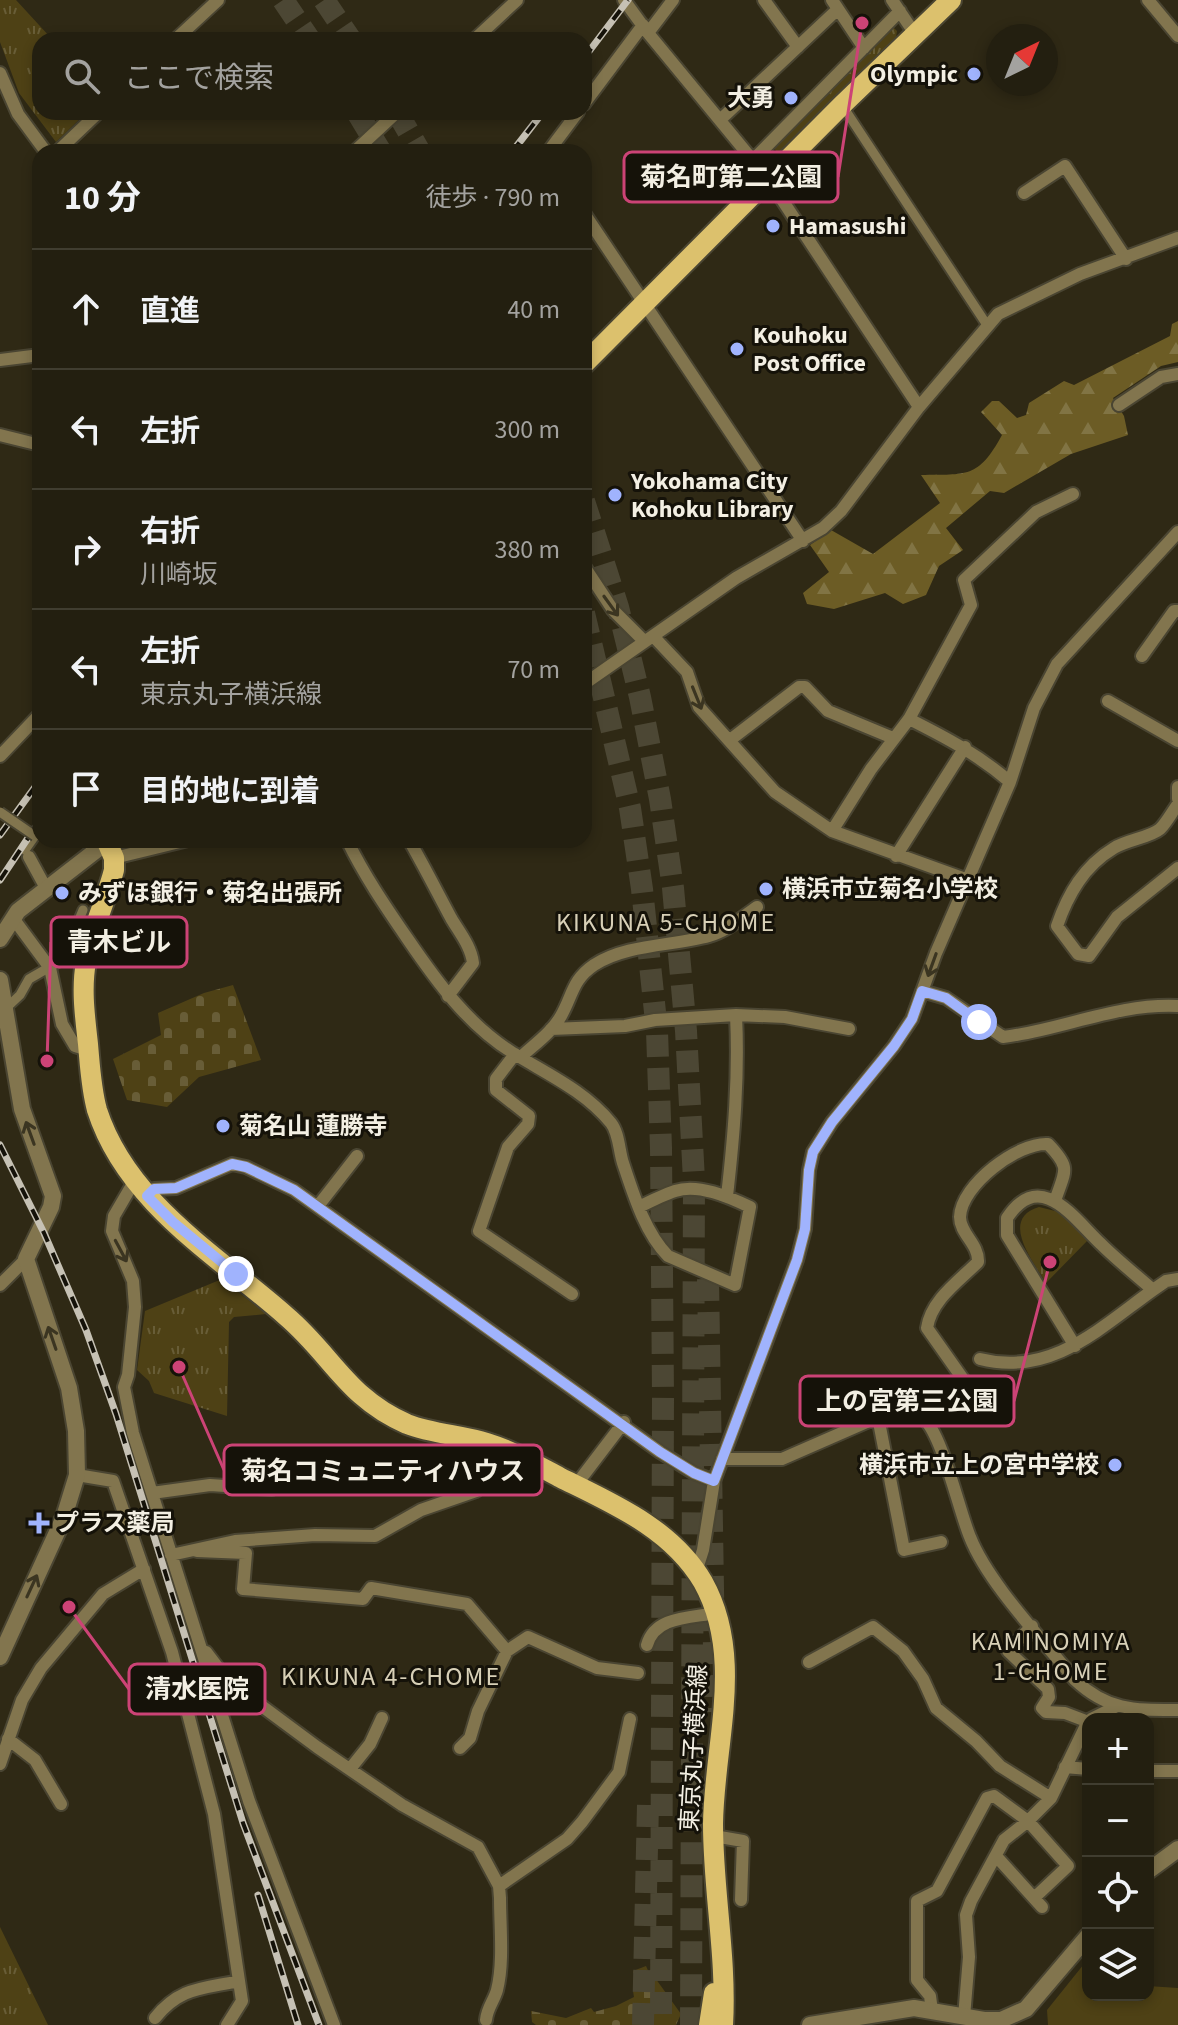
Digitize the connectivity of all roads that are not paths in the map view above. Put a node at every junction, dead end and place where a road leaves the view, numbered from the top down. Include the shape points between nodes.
1 (218, 0) edge
2 (517, 0) edge
3 (624, 0) edge
4 (673, 0) edge
5 (764, 0) edge
6 (951, 0) edge
7 (1148, 0) edge
8 (835, 4) edge
9 (896, 6) edge
10 (645, 29) junction
11 (184, 32) edge
12 (483, 32) edge
13 (915, 34) junction
14 (1178, 36) edge
15 (798, 47) junction
16 (864, 48) junction
17 (0, 73) edge
18 (592, 94) edge
19 (842, 105) junction
20 (91, 120) edge
21 (388, 120) edge
22 (572, 120) edge
23 (720, 120) junction
24 (40, 144) edge
25 (65, 144) edge
26 (363, 144) edge
27 (554, 144) edge
28 (753, 160) junction
29 (769, 180) junction
30 (1024, 193) dead end
31 (592, 225) edge
32 (1178, 238) edge
33 (1126, 259) junction
34 (645, 304) junction
35 (987, 325) junction
36 (32, 356) edge
37 (592, 356) edge
38 (0, 360) edge
39 (1178, 374) edge
40 (1119, 405) dead end
41 (919, 407) junction
42 (0, 435) edge
43 (32, 443) edge
44 (1073, 494) dead end
45 (1178, 532) edge
46 (803, 541) junction
47 (1173, 546) edge
48 (592, 578) edge
49 (1178, 611) edge
50 (648, 638) junction
51 (1142, 656) dead end
52 (592, 678) edge
53 (1108, 701) dead end
54 (909, 719) junction
55 (32, 723) edge
56 (893, 738) junction
57 (730, 740) junction
58 (1178, 741) edge
59 (965, 747) junction
60 (0, 756) edge
61 (1010, 782) junction
62 (1178, 787) edge
63 (1178, 802) edge
64 (0, 812) edge
65 (32, 830) edge
66 (832, 831) junction
67 (32, 844) edge
68 (109, 848) edge
69 (110, 848) edge
70 (351, 848) edge
71 (414, 848) edge
72 (27, 853) joint
73 (896, 856) junction
74 (1178, 868) edge
75 (968, 880) junction
76 (47, 890) junction
77 (757, 907) dead end
78 (83, 910) dead end
79 (13, 918) junction
80 (0, 939) edge
81 (50, 968) junction
82 (0, 980) edge
83 (922, 991) junction
84 (448, 996) junction
85 (1178, 1006) edge
86 (4, 1010) junction
87 (736, 1015) junction
88 (551, 1029) junction
89 (849, 1029) dead end
90 (88, 1050) junction
91 (518, 1055) junction
92 (357, 1156) dead end
93 (141, 1188) junction
94 (727, 1196) junction
95 (1055, 1201) junction
96 (318, 1206) junction
97 (639, 1207) junction
98 (26, 1259) junction
99 (1178, 1279) edge
100 (0, 1285) edge
101 (1153, 1290) junction
102 (572, 1294) dead end
103 (1075, 1346) junction
104 (980, 1359) dead end
105 (882, 1416) junction
106 (624, 1424) junction
107 (722, 1459) junction
108 (77, 1475) junction
109 (714, 1481) junction
110 (576, 1485) junction
111 (272, 1489) dead end
112 (476, 1491) dead end
113 (152, 1493) junction
114 (941, 1542) dead end
115 (197, 1551) junction
116 (171, 1555) junction
117 (144, 1569) junction
118 (696, 1572) junction
119 (716, 1613) junction
120 (1032, 1626) junction
121 (199, 1643) junction
122 (647, 1645) dead end
123 (507, 1651) junction
124 (0, 1657) edge
125 (809, 1662) dead end
126 (638, 1673) dead end
127 (1115, 1707) junction
128 (1178, 1710) edge
129 (1103, 1713) edge
130 (382, 1718) dead end
131 (1082, 1718) edge
132 (630, 1719) dead end
133 (1082, 1734) edge
134 (8, 1739) junction
135 (460, 1748) dead end
136 (0, 1764) edge
137 (1065, 1767) junction
138 (1082, 1768) edge
139 (350, 1769) junction
140 (1154, 1771) edge
141 (1178, 1771) edge
142 (1051, 1798) junction
143 (61, 1804) dead end
144 (1028, 1821) junction
145 (714, 1836) junction
146 (1178, 1849) edge
147 (996, 1856) junction
148 (1154, 1867) edge
149 (499, 1886) junction
150 (741, 1900) dead end
151 (720, 1934) junction
152 (1082, 1943) edge
153 (239, 1981) junction
154 (932, 2011) junction
155 (964, 2017) junction
156 (155, 2018) dead end
157 (486, 2020) dead end
158 (822, 2024) edge
159 (227, 2025) edge
160 (334, 2025) edge
161 (709, 2025) edge
162 (723, 2025) edge

1 - 11 street
2 - 12 street
3 - 10 street
4 - 10 street
5 - 15 street
6 - 13 main road
7 - 14 street
8 - 15 street
8 - 16 street
9 - 13 street
9 - 16 street
10 - 18 street
10 - 23 street
13 - 19 main road
15 - 23 street
16 - 28 street
17 - 24 street via 18,114
19 - 29 main road
19 - 35 street
20 - 25 street
21 - 26 street
22 - 27 street
23 - 28 street
28 - 29 street
29 - 34 main road
29 - 41 street
30 - 33 street via 1065,166
31 - 34 street
32 - 33 street
33 - 35 street via 1080,274 998,314
34 - 37 main road
34 - 46 street
35 - 41 street
36 - 38 street
39 - 40 street via 1161,377
41 - 46 street via 841,511
42 - 43 street
44 - 54 street via 1041,508 964,580 971,605
45 - 47 street
46 - 50 street via 736,578
47 - 61 street via 1057,664 1034,708
48 -> 50 street via 613,610
49 - 51 street
50 - 52 street
50 -> 57 street via 687,672 699,707
53 - 58 street
54 - 56 street
54 - 59 street
55 - 60 street
56 - 57 street via 828,711 799,687
56 - 66 street
57 - 66 street via 775,792
59 - 61 street
59 - 73 street
61 - 75 street
62 - 63 street
63 - 74 street via 1159,829 1097,860 1068,895 1057,926 1078,954 1089,956 1117,917
64 - 65 street, bridge
66 - 73 street
67 - 72 street
68 - 76 street
69 - 90 main road, 東京丸子横浜線 via 112,880 85,966
70 - 84 street
71 - 84 street via 472,953 473,963
72 - 76 street
73 - 75 street
75 -> 83 street
76 - 79 street
77 - 88 street via 712,935 629,951 595,964 575,982
78 - 81 street via 67,957
79 - 80 street
79 - 81 street
81 - 86 street via 29,979
81 - 90 street via 62,1024 75,1046
82 - 86 street
83 - 85 street via 946,998 1003,1037 1039,1033 1093,1015
83 - 107 street via 906,1028 813,1152 797,1260
84 - 91 street
98 -> 86 street via 53,1196 22,1109
87 - 88 street
87 - 89 street via 785,1017
87 - 94 street via 735,1125
88 - 91 street
90 - 93 main road, 東京丸子横浜線 via 98,1111
91 - 97 street via 574,1088 613,1125
91 - 102 street via 496,1079 496,1090 529,1116 528,1124 508,1147 479,1231
92 - 96 street
93 - 96 street via 176,1188 232,1164
93 - 110 main road, 東京丸子横浜線 via 173,1222 294,1322 340,1376 377,1408 421,1428 500,1447
93 -> 113 street via 114,1216 112,1231 133,1281 135,1307 124,1387
94 - 97 street via 678,1189
94 - 97 street via 750,1207 735,1285 668,1256
95 - 101 street
95 - 103 street via 1024,1201 1010,1213 1006,1226 1010,1241
95 - 105 street via 1066,1167 1048,1144 1014,1153 972,1191 960,1218 979,1252 978,1262 942,1298 929,1315 927,1328 963,1379 959,1391
96 - 106 street
98 - 100 street
108 -> 98 street via 69,1388
99 - 101 street
101 - 103 street
103 - 104 street via 1042,1360 1003,1365
105 - 107 street via 782,1459
105 - 114 street via 904,1550
105 - 120 street via 913,1412 925,1419 936,1435 970,1538
106 - 109 street
106 - 110 street
107 - 109 street
108 - 117 street via 113,1481
124 -> 108 street via 64,1517
109 - 118 street
110 - 118 main road, 東京丸子横浜線 via 652,1528
111 - 113 street via 210,1485
112 - 115 street via 421,1510 375,1536 235,1541
113 - 116 street
115 - 116 street
115 - 123 street via 246,1553 243,1589 363,1599 371,1588 467,1604
116 - 121 street
117 - 134 street via 103,1594 41,1668
117 - 153 street via 172,1652 214,1814
118 - 119 main road, 東京丸子横浜線
119 - 122 street via 664,1623 650,1634
119 - 145 main road, 東京丸子横浜線 via 726,1668
120 - 127 street via 1075,1680
120 - 131 street via 1008,1651 1048,1689 1042,1708 1046,1712
121 - 139 street via 228,1681
121 - 160 street via 249,1801
123 - 126 street via 528,1637 597,1668
123 - 135 street via 470,1738
125 - 142 street via 873,1627 903,1651 936,1708 1000,1766
127 - 128 street
127 - 129 street
130 - 139 street
132 - 149 street via 619,1772 582,1822 567,1839
133 - 137 street
134 - 136 street
134 - 143 street via 35,1760
137 - 138 street
137 - 142 street
139 - 149 street via 478,1847
140 - 141 street
142 - 144 street
144 - 147 street via 1004,1840
144 - 147 street via 1068,1866 1038,1902
144 - 154 street via 994,1796 987,1798 937,1891 917,1901 917,1980 930,1996
145 - 150 street via 743,1841
145 - 151 main road, 東京丸子横浜線
146 - 148 street
147 - 155 street via 966,1915
149 - 157 street via 499,1977
151 - 161 main road, 東京丸子横浜線
151 - 162 main road, 東京丸子横浜線
152 - 155 street via 1026,2009 1001,2020
153 - 156 street via 185,1992
153 - 159 street via 242,2001
154 - 155 street
154 - 158 street via 914,2008

